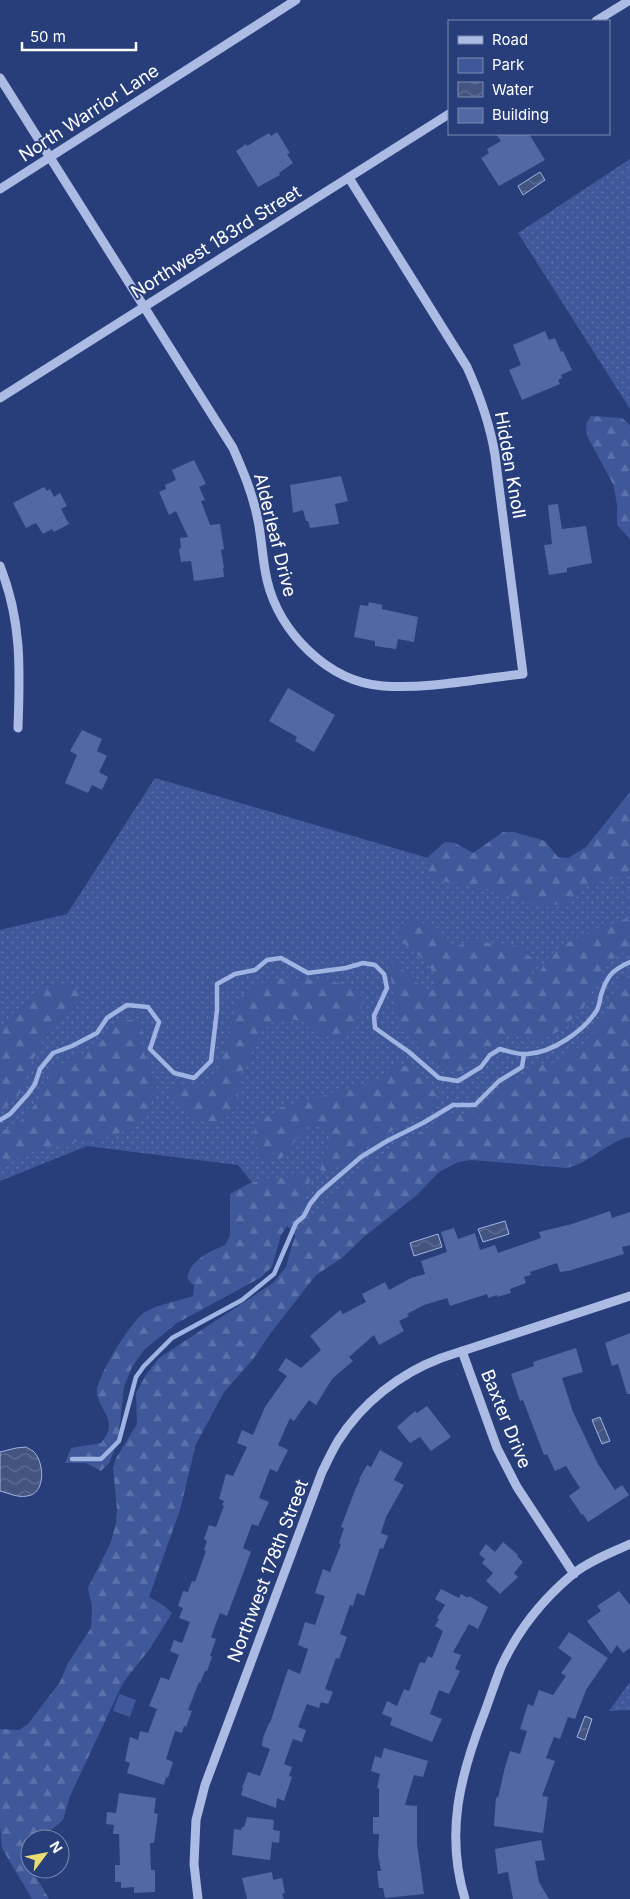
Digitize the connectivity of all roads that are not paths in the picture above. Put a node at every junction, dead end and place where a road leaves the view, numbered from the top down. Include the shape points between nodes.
1 (296, 0) edge
2 (630, 0) edge
3 (616, 4) edge
4 (597, 20) edge
5 (0, 78) edge
6 (448, 115) edge
7 (49, 157) junction
8 (349, 178) junction
9 (0, 189) edge
10 (144, 307) junction
11 (0, 398) edge
12 (0, 566) edge
13 (523, 674) joint
14 (18, 728) dead end
15 (630, 1296) edge
16 (462, 1351) junction
17 (630, 1544) edge
18 (574, 1574) junction
19 (198, 1899) edge
20 (465, 1899) edge

1 - 7 street, North Warrior Lane
2 - 3 street
3 - 4 street
5 - 7 street, Alderleaf Drive
6 - 8 street, Northwest 183rd Street
7 - 9 street, North Warrior Lane
7 - 10 street, Alderleaf Drive
8 - 10 street, Northwest 183rd Street
8 - 13 street, Hidden Knoll via 467,367 481,399 491,428
10 - 11 street, Northwest 183rd Street
10 - 13 street, Alderleaf Drive via 233,448 253,500 274,602 286,626 303,646 322,662 352,678 381,686 419,686
12 - 14 street via 17,625 20,668
15 - 16 street, Northwest 178th Street
16 - 18 street, Baxter Drive via 497,1448 516,1487
16 - 19 street, Northwest 178th Street via 411,1371 385,1388 359,1413 338,1441 322,1472 205,1785 196,1820 194,1864
17 - 18 street
18 - 20 street via 534,1614 516,1639 501,1667 469,1754 460,1784 456,1816 458,1869

